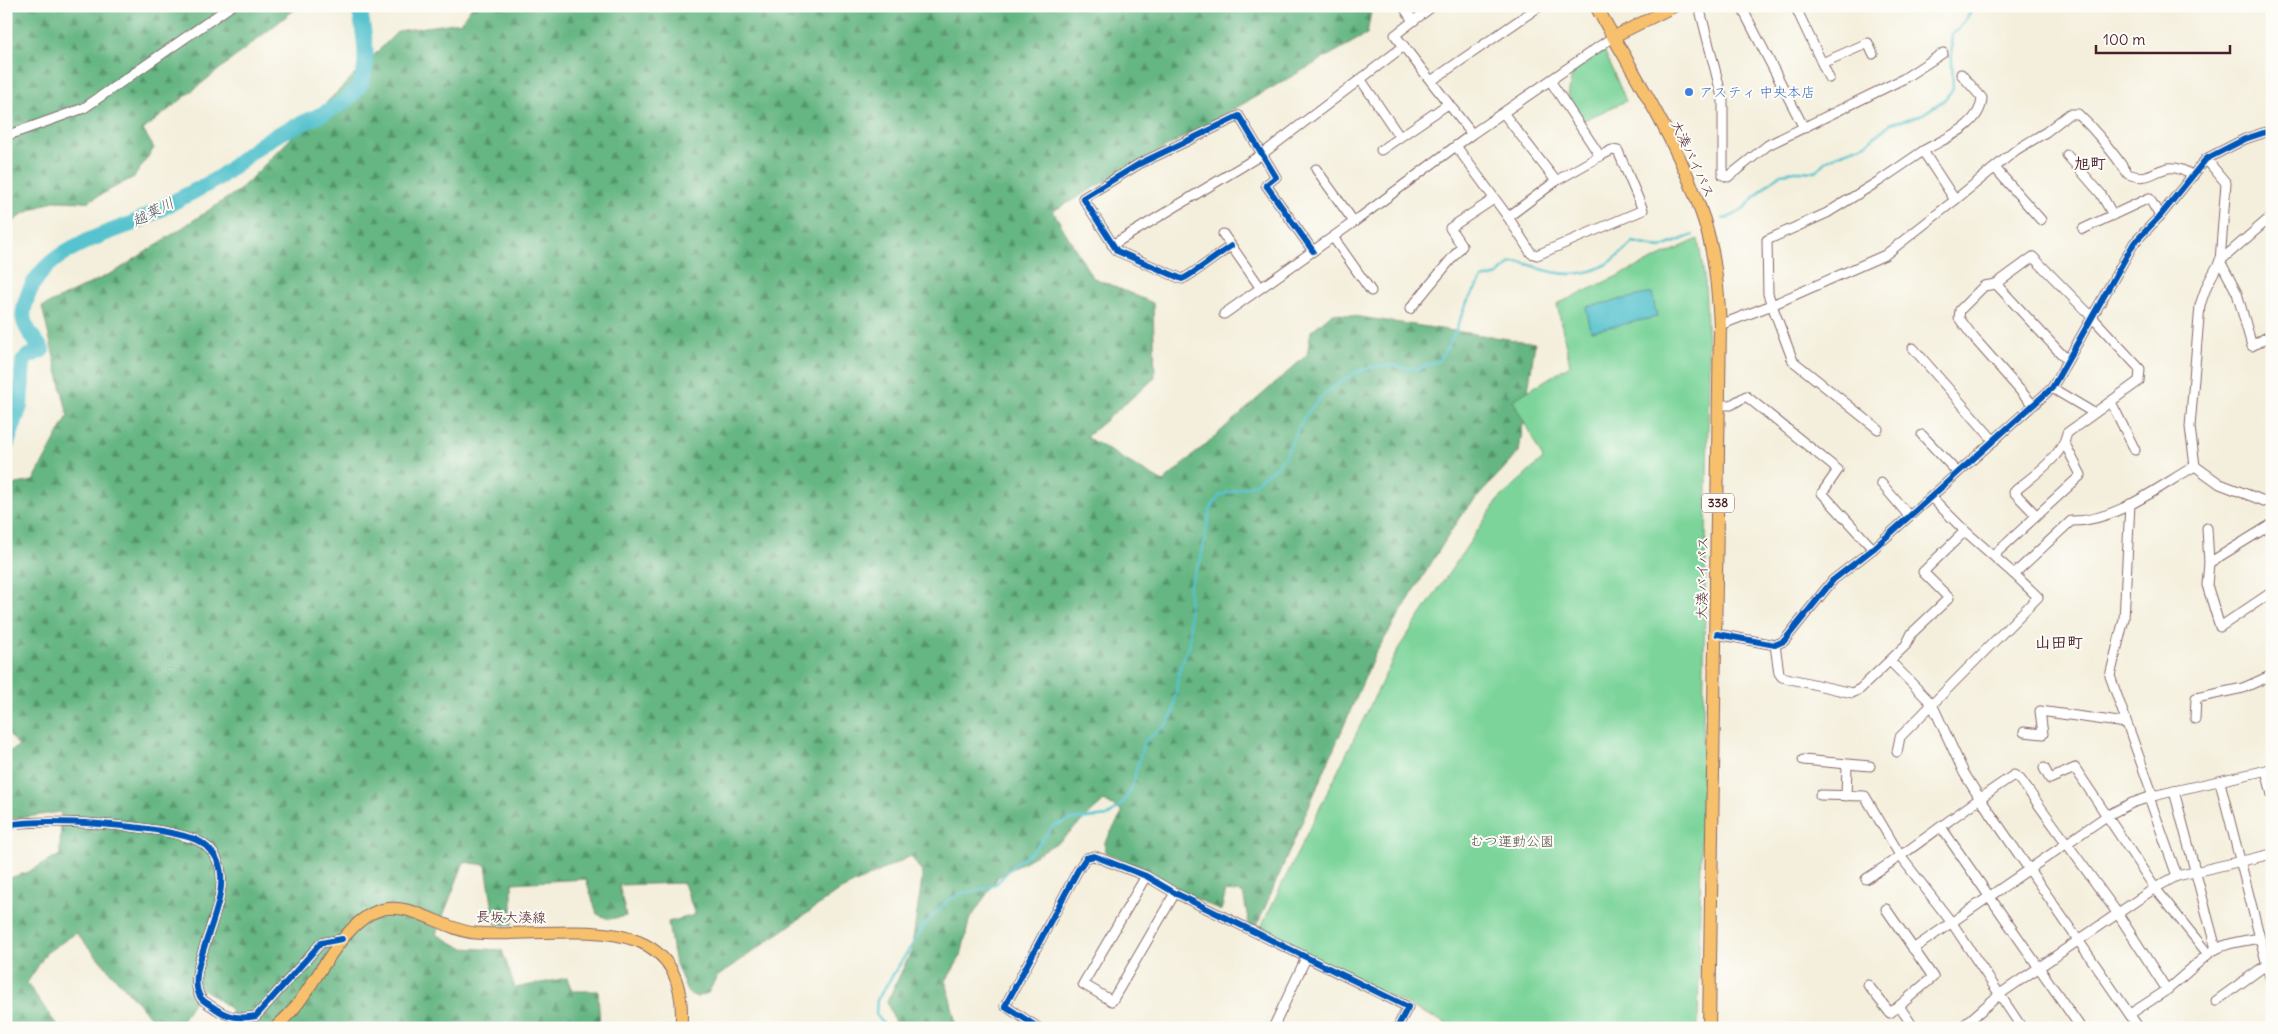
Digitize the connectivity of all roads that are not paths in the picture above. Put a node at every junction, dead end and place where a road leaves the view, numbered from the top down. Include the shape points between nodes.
1 (230, 6) edge
2 (1402, 6) edge
3 (1433, 6) edge
4 (1540, 6) edge
5 (1596, 6) edge
6 (1675, 6) edge
7 (1699, 6) edge
8 (1741, 6) edge
9 (1795, 6) edge
10 (1413, 20) junction
11 (1613, 37) junction
12 (1404, 46) junction
13 (1943, 53) dead end
14 (1873, 54) dead end
15 (1822, 64) junction
16 (1961, 74) dead end
17 (1829, 78) dead end
18 (1361, 80) junction
19 (1431, 82) junction
20 (1551, 82) junction
21 (1448, 104) junction
22 (1504, 114) junction
23 (1804, 128) junction
24 (2272, 130) edge
25 (1472, 134) junction
26 (6, 136) edge
27 (1399, 136) junction
28 (1456, 146) junction
29 (1381, 150) dead end
30 (1922, 151) junction
31 (1261, 155) junction
32 (2067, 155) dead end
33 (1600, 156) junction
34 (2206, 159) junction
35 (1995, 168) junction
36 (1316, 169) dead end
37 (2193, 176) junction
38 (1556, 181) junction
39 (1494, 199) junction
40 (1955, 200) junction
41 (2113, 215) junction
42 (2160, 216) junction
43 (2272, 216) edge
44 (1508, 217) junction
45 (2041, 220) dead end
46 (1354, 222) junction
47 (2083, 229) dead end
48 (1223, 234) dead end
49 (1333, 237) junction
50 (1112, 244) junction
51 (1231, 246) junction
52 (1313, 251) junction
53 (2220, 261) junction
54 (1996, 284) junction
55 (1260, 287) junction
56 (1372, 291) dead end
57 (1772, 305) junction
58 (1410, 309) dead end
59 (1224, 314) dead end
60 (2092, 317) junction
61 (1720, 325) junction
62 (2272, 334) edge
63 (1913, 348) dead end
64 (2067, 360) junction
65 (2052, 388) junction
66 (2111, 402) junction
67 (1719, 405) junction
68 (2033, 405) junction
69 (2094, 413) junction
70 (1878, 429) dead end
71 (1922, 436) dead end
72 (1994, 442) junction
73 (2065, 444) junction
74 (2135, 450) dead end
75 (2195, 466) junction
76 (1957, 472) junction
77 (1881, 483) dead end
78 (1930, 496) junction
79 (2130, 504) junction
80 (2272, 504) edge
81 (2036, 515) junction
82 (1910, 516) junction
83 (2272, 524) edge
84 (2207, 528) dead end
85 (1965, 531) junction
86 (1873, 549) junction
87 (1994, 555) junction
88 (2209, 563) junction
89 (2014, 574) junction
90 (2272, 592) edge
91 (1716, 634) junction
92 (1775, 644) junction
93 (1890, 661) junction
94 (2272, 675) edge
95 (1932, 704) junction
96 (2195, 719) dead end
97 (2126, 723) junction
98 (2024, 732) dead end
99 (1897, 752) dead end
100 (1803, 760) dead end
101 (1847, 765) junction
102 (1870, 766) dead end
103 (2044, 768) dead end
104 (2269, 770) edge
105 (2220, 782) junction
106 (2174, 791) junction
107 (1820, 795) dead end
108 (2272, 795) edge
109 (1846, 796) junction
110 (2151, 797) junction
111 (1979, 798) junction
112 (2108, 815) junction
113 (6, 825) edge
114 (1941, 827) junction
115 (2068, 842) junction
116 (2272, 854) edge
117 (1901, 857) junction
118 (2241, 861) junction
119 (2029, 869) junction
120 (2194, 872) junction
121 (1146, 876) junction
122 (2177, 876) junction
123 (1866, 879) dead end
124 (2155, 888) junction
125 (1175, 893) junction
126 (1988, 898) junction
127 (1886, 909) dead end
128 (2118, 914) junction
129 (1952, 922) junction
130 (2260, 938) junction
131 (342, 939) junction
132 (2078, 940) junction
133 (1913, 949) junction
134 (2212, 952) junction
135 (1306, 958) junction
136 (2268, 960) edge
137 (2039, 967) junction
138 (1868, 985) dead end
139 (2272, 985) edge
140 (2166, 990) junction
141 (2000, 994) junction
142 (2216, 1001) dead end
143 (1899, 1006) junction
144 (2130, 1014) junction
145 (275, 1028) edge
146 (681, 1028) edge
147 (1039, 1028) edge
148 (1273, 1028) edge
149 (1397, 1028) edge
150 (1709, 1028) edge
151 (1914, 1028) edge
152 (1961, 1028) edge
153 (2022, 1028) edge
154 (2081, 1028) edge
155 (2139, 1028) edge

1 - 26 street via 84,108
2 - 10 street
3 - 10 street
4 - 19 street
5 - 11 highway, 大湊バイパス / 338
6 - 11 main road
7 - 23 street via 1722,101 1723,175 1728,177 1768,145
8 - 23 street
9 - 15 street
10 - 12 street via 1395,35
11 - 20 street
11 - 61 highway, 大湊バイパス / 338 via 1691,184 1713,257
12 - 18 street
12 - 19 street
13 - 23 street via 1903,79
14 - 15 street via 1868,43
15 - 17 street
16 - 30 street via 1982,98 1982,108 1976,119
18 - 27 street
18 - 31 street
19 - 21 street
20 - 22 street
20 - 33 street
21 - 25 street
21 - 27 street
22 - 25 street
22 - 38 street
24 - 34 street via 2245,138
25 - 28 street
27 - 29 street
28 - 39 street
28 - 46 street
30 - 40 street
30 - 57 street via 1827,213 1767,240 1768,294
31 - 50 street
31 - 50 street via 1238,116 1131,169 1083,198
31 - 52 street via 1276,177 1266,185
32 - 41 street via 2102,194
33 - 38 street
33 - 44 street via 1612,150 1618,151 1644,210 1537,255 1531,253
34 - 37 street
34 - 53 street via 2226,183
35 - 37 street via 2059,120 2069,114 2078,114 2128,174 2143,177 2170,166
35 - 40 street
35 - 45 street
36 - 46 street
37 - 42 street
38 - 44 street
39 - 44 street
39 - 58 street via 1450,228 1462,246
40 - 57 street via 1885,255
41 - 42 street via 2149,198
41 - 47 street
42 - 60 street via 2134,243
43 - 53 street
46 - 49 street
48 - 51 street
49 - 52 street
49 - 56 street
50 - 51 street via 1117,251 1182,279
51 - 55 street
52 - 55 street
53 - 62 street via 2237,293 2252,346
53 - 75 street via 2200,306 2190,427
54 - 60 street via 2032,257
54 - 64 street
54 - 68 street via 1984,286 1960,310 1960,318
55 - 59 street
57 - 61 street
57 - 70 street via 1793,362
60 - 64 street
60 - 66 street via 2140,369 2139,381
61 - 67 highway, 大湊バイパス / 338
63 - 72 street
64 - 65 street
65 - 68 street
65 - 69 street
66 - 69 street
66 - 74 street
67 - 86 street via 1731,405 1746,396 1838,470 1822,493
67 - 91 highway, 大湊バイパス / 338
68 - 72 street
69 - 73 street via 2067,433
71 - 76 street
72 - 76 street
73 - 81 street via 2081,475
73 - 81 street via 2014,492
75 - 79 street
75 - 80 street via 2220,484
76 - 78 street
77 - 82 street
78 - 82 street
78 - 85 street
79 - 89 street via 2088,522 2071,521
79 - 97 street via 2124,619 2110,676
81 - 87 street
82 - 86 street
83 - 88 street
84 - 88 street
85 - 87 street
85 - 93 street via 1923,572 1949,598
86 - 92 street via 1833,580 1784,641
87 - 89 street
88 - 90 street via 2207,585 2220,627
89 - 95 street via 2038,598
91 - 92 street
91 - 150 highway, 大湊バイパス / 338
92 - 93 street via 1782,677 1852,693
93 - 95 street
94 - 96 street via 2243,688 2196,698
95 - 99 street via 1900,737
95 - 111 street
97 - 98 street via 2040,711 2043,734
97 - 110 street
100 - 101 street
101 - 102 street
101 - 109 street
103 - 112 street via 2050,779 2076,768
104 - 105 street
104 - 108 street
105 - 106 street
105 - 118 street
106 - 110 street
106 - 120 street
107 - 109 street
109 - 117 street via 1865,796
110 - 112 street
110 - 122 street
111 - 114 street
111 - 115 street via 2014,776 2020,779
111 - 119 street
112 - 115 street
112 - 124 street
113 - 131 street via 63,823 138,828 192,838 203,844 214,854 219,865 222,886 199,963 197,983 201,998 233,1018 256,1016 321,943
114 - 117 street
114 - 126 street
115 - 119 street
115 - 128 street
116 - 118 street
117 - 123 street
117 - 129 street
118 - 120 street
118 - 130 street
119 - 126 street
119 - 132 street
120 - 122 street
120 - 134 street
121 - 125 street
121 - 125 street via 1083,984 1112,1001
121 - 147 street via 1102,857 1086,858 1005,1006
122 - 124 street
124 - 128 street
124 - 134 street
125 - 135 street
126 - 129 street
126 - 137 street
127 - 133 street
128 - 132 street
128 - 140 street
129 - 133 street
129 - 141 street
130 - 134 street
130 - 136 street
131 - 145 main road, 長坂大湊線 via 296,1006
131 - 146 main road, 長坂大湊線 via 370,915 389,908 473,932 607,932 630,937 646,943 673,972 680,995
132 - 137 street
132 - 144 street
133 - 143 street via 1933,977
134 - 140 street
135 - 148 street
135 - 149 street via 1408,1007
136 - 139 street
136 - 142 street
137 - 141 street
137 - 154 street
138 - 143 street via 1890,1013
140 - 144 street
141 - 152 street
141 - 153 street
143 - 151 street
144 - 155 street

